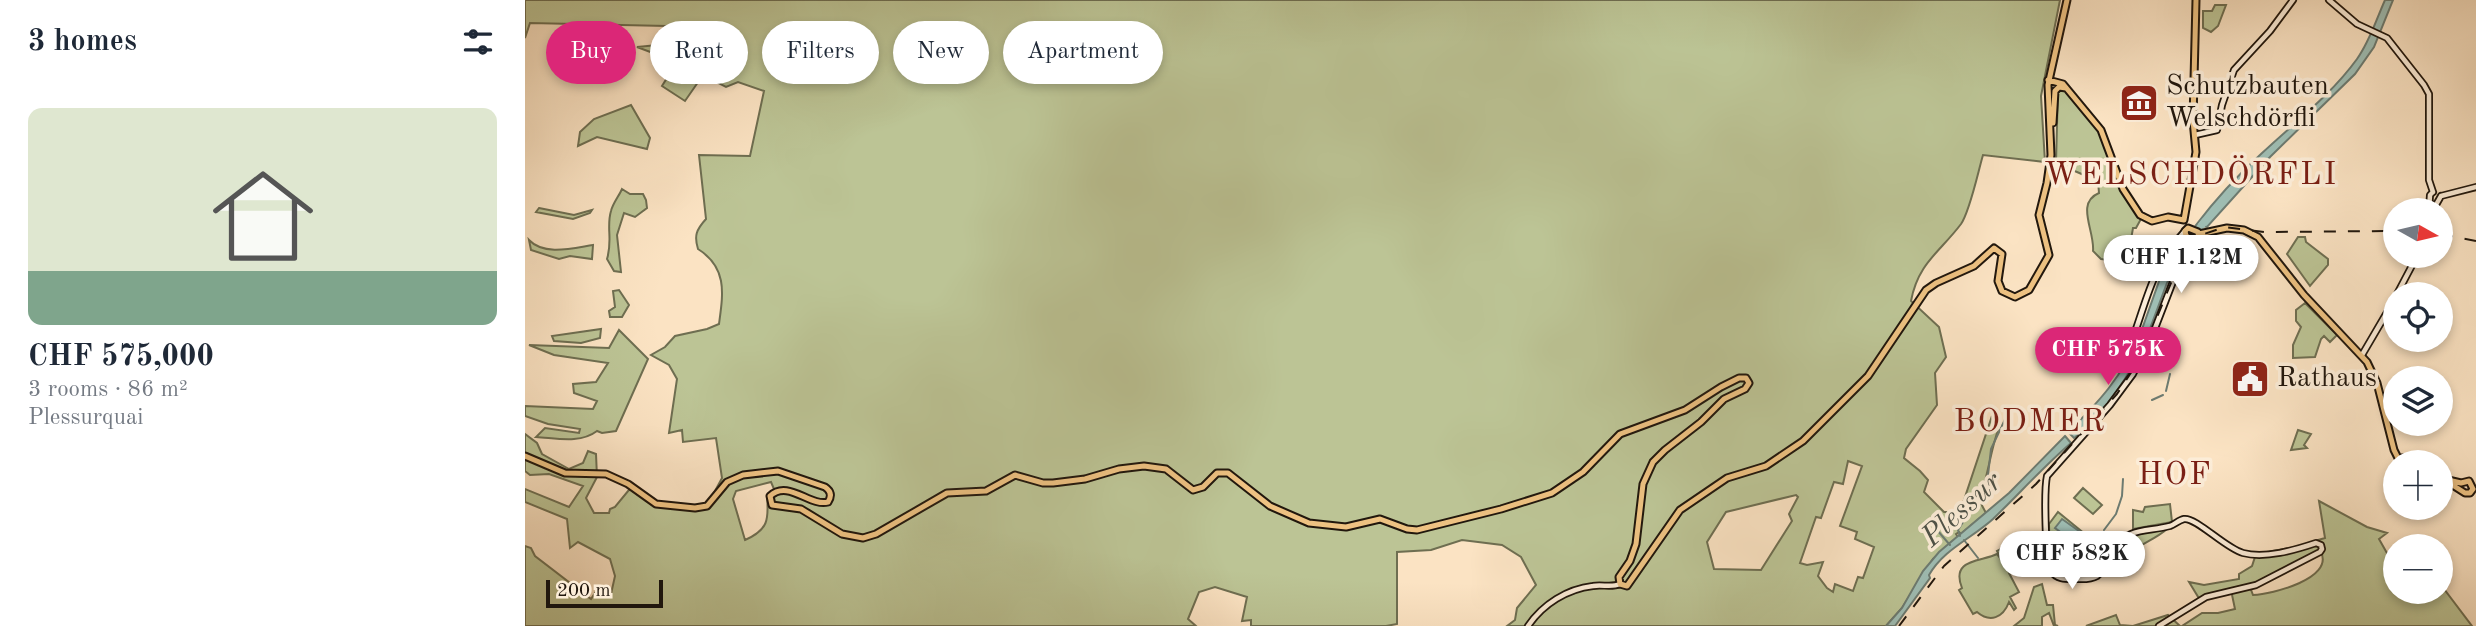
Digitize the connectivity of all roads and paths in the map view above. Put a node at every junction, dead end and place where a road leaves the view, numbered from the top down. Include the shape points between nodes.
1 (2067, 0) edge
2 (2196, 0) edge
3 (2293, 0) edge
4 (2329, 0) edge
5 (2048, 80) junction
6 (2066, 88) junction
7 (2051, 133) junction
8 (2195, 135) junction
9 (2476, 187) edge
10 (2433, 192) junction
11 (2441, 197) joint
12 (2429, 198) edge
13 (2184, 220) junction
14 (2188, 231) junction
15 (2199, 237) junction
16 (2383, 320) edge
17 (2149, 339) junction
18 (2362, 355) junction
19 (2394, 450) edge
20 (525, 456) edge
21 (2453, 483) edge
22 (2460, 485) junction
23 (2475, 489) edge
24 (1620, 584) junction
25 (1528, 626) edge
26 (2159, 626) edge

1 - 5 main road
2 - 8 main road
3 - 8 main road via 2234,70 2217,130
4 - 10 main road via 2355,22 2382,36 2429,94 2429,183
5 - 6 main road
5 - 7 main road
6 - 7 main road via 2054,92
6 - 13 main road via 2103,133 2123,189 2138,213 2152,221
7 - 24 main road via 2049,176 2039,215 2049,255 2027,292 2013,296 2000,289 2002,256 1996,248 1974,267 1931,285 1868,376 1811,434 1766,466 1727,478 1679,510 1632,581 1627,586
8 - 13 main road via 2196,159
9 - 11 main road
10 - 11 main road
10 - 12 main road
13 - 14 main road
14 - 15 main road
14 - 15 main road
14 - 17 main road via 2154,276 2137,332
15 - 17 main road via 2174,279
15 - 18 main road via 2225,228 2256,235 2301,292
16 - 18 main road
17 - 26 main road via 2120,392 2046,478 2052,572 2059,578 2094,578 2126,536 2187,519 2243,553 2316,543 2322,549 2256,585 2203,598
18 - 19 main road via 2375,376
20 - 24 main road via 565,473 606,474 656,505 695,509 710,504 734,478 783,472 827,488 830,499 822,503 777,491 770,496 772,505 801,509 849,537 868,537 947,493 986,491 1015,475 1053,483 1144,466 1166,469 1193,489 1203,487 1217,473 1228,473 1270,506 1309,523 1346,527 1380,519 1406,529 1422,529 1552,493 1579,475 1624,432 1681,412 1737,379 1747,378 1748,387 1724,399 1661,452 1651,466 1642,489 1636,544 1619,577
21 - 22 main road
22 - 23 main road via 2469,481
22 - 23 main road via 2468,494
24 - 25 main road via 1562,595

